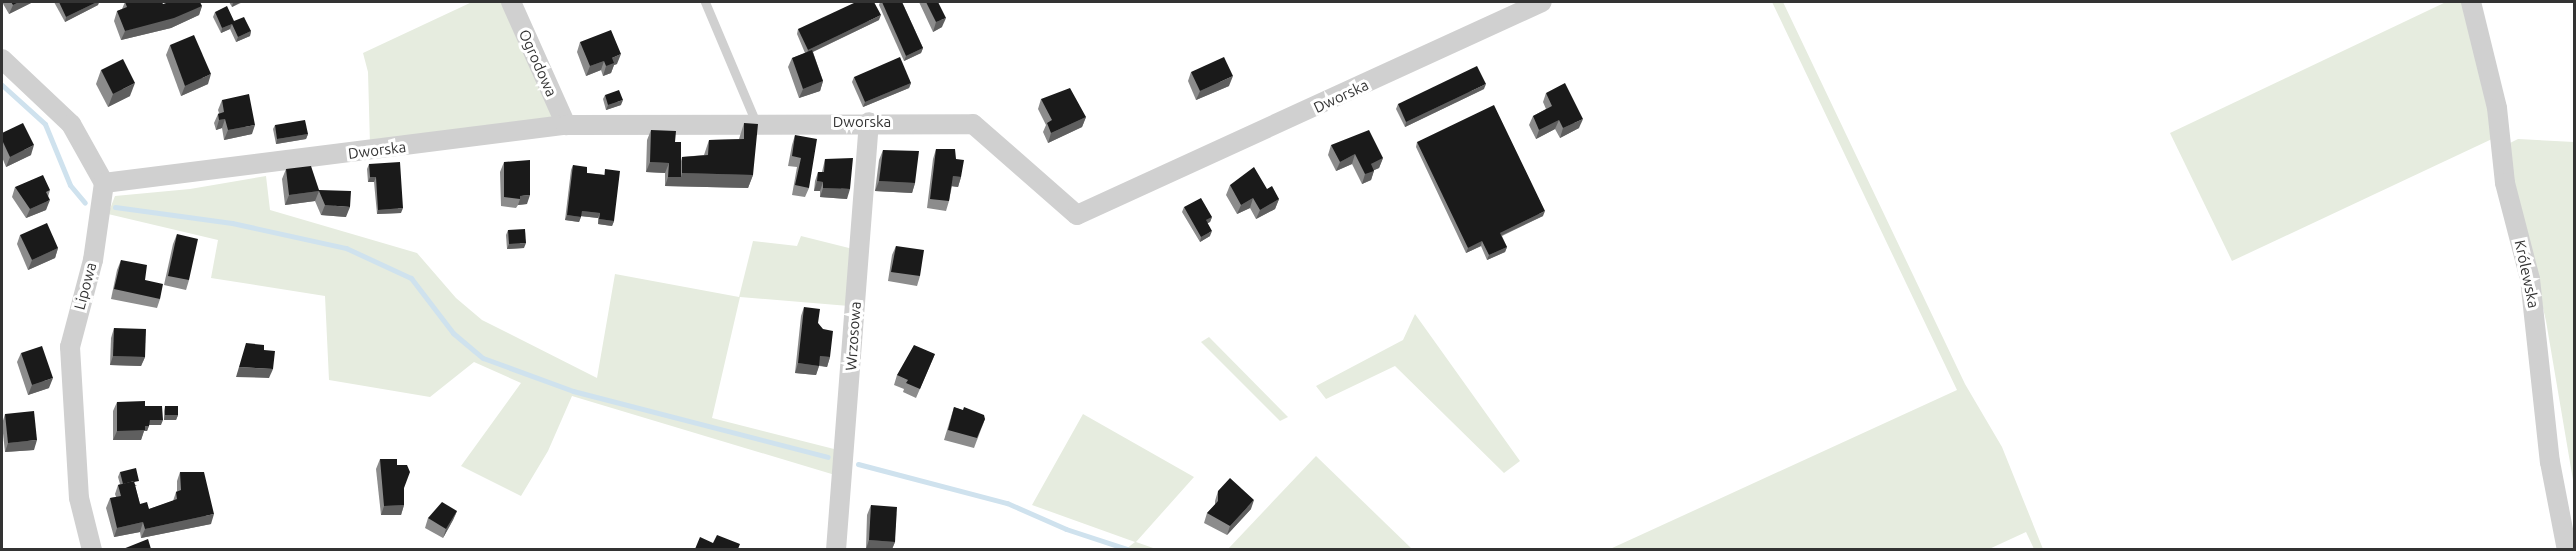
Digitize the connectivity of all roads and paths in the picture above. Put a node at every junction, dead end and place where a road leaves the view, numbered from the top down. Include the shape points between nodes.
1 (511, 2) edge
2 (705, 2) edge
3 (1542, 2) edge
4 (2471, 2) edge
5 (2, 59) edge
6 (869, 122) junction
7 (756, 123) junction
8 (566, 125) junction
9 (104, 183) junction
10 (92, 549) edge
11 (836, 549) edge
12 (2567, 549) edge

1 - 8 street, Ogrodowa
2 - 7 lane
3 - 6 street, Dworska via 1077,215 979,127
4 - 12 street, Królewska via 2497,108 2505,183 2530,279 2550,462
5 - 9 street via 71,124
6 - 7 street, Dworska
6 - 11 street, Wrzosowa
7 - 8 street, Dworska
8 - 9 street, Dworska
9 - 10 street, Lipowa via 93,260 70,347 79,498

